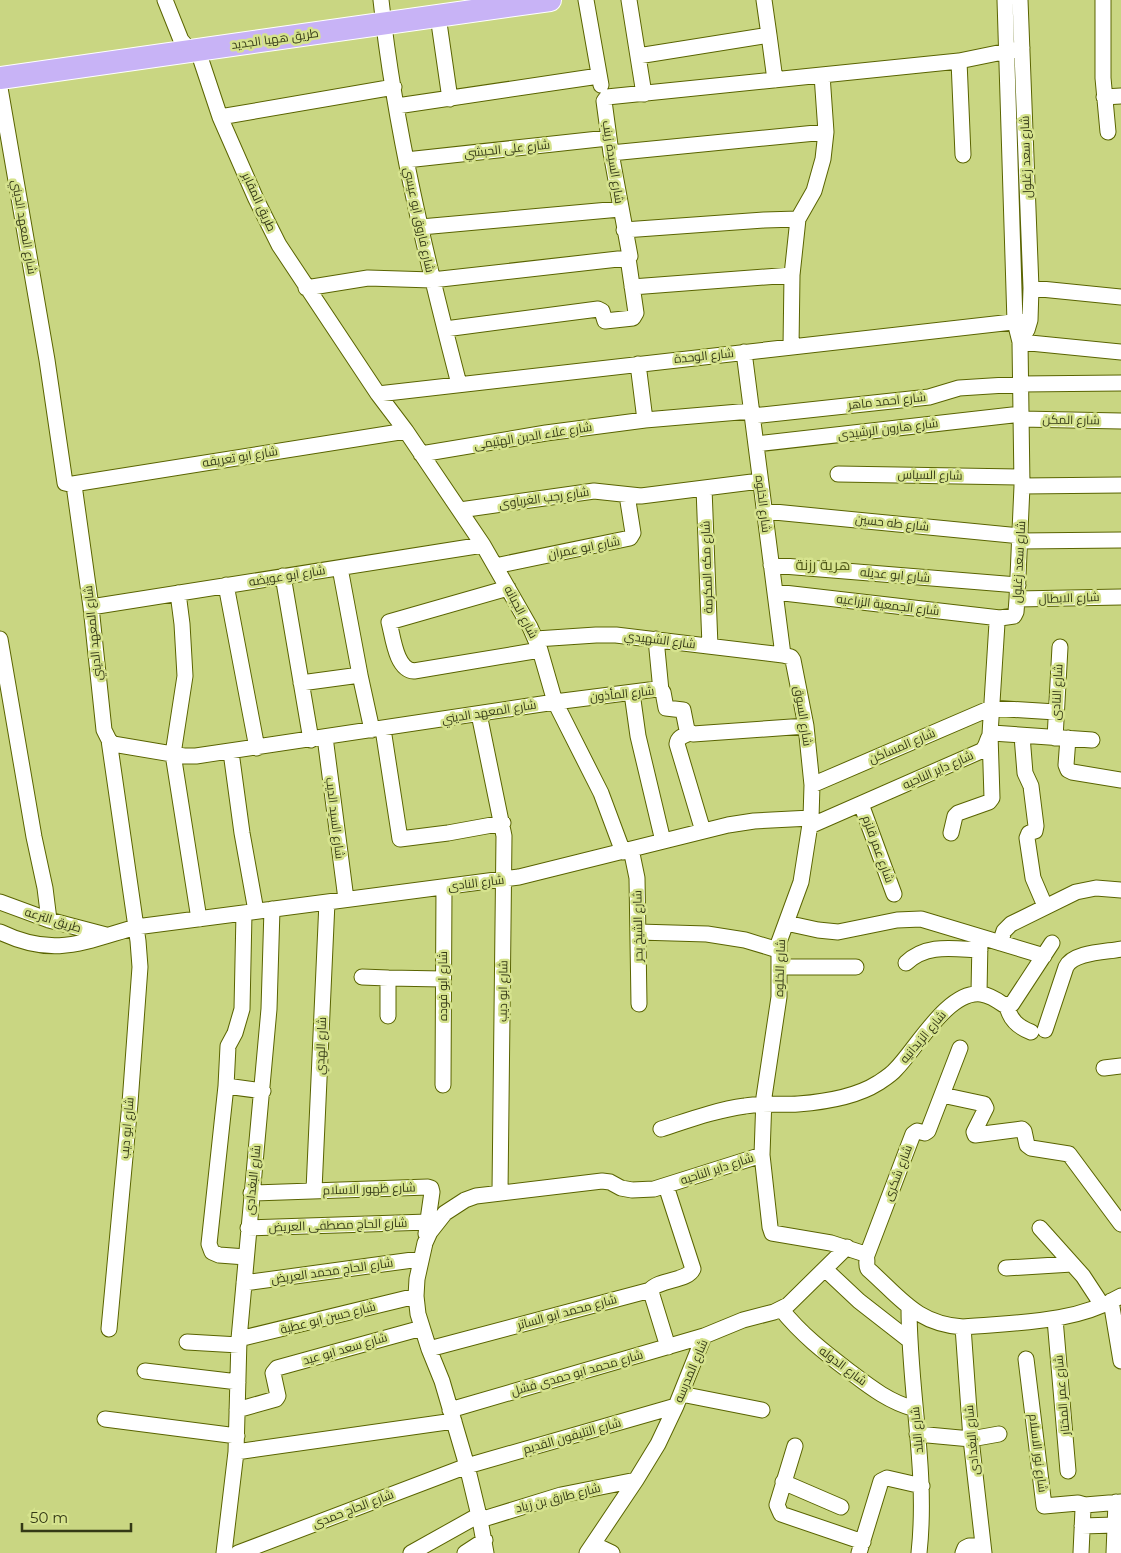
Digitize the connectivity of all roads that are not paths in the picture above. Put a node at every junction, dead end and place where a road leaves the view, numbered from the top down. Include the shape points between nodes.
1 (165, 0) edge
2 (381, 0) edge
3 (550, 0) edge
4 (586, 0) edge
5 (629, 0) edge
6 (764, 0) edge
7 (1004, 0) edge
8 (1020, 0) edge
9 (1103, 0) edge
10 (438, 16) junction
11 (384, 24) junction
12 (769, 35) junction
13 (1022, 48) junction
14 (1007, 51) junction
15 (192, 52) junction
16 (638, 56) junction
17 (958, 61) junction
18 (822, 75) junction
19 (599, 76) junction
20 (0, 78) edge
21 (775, 80) junction
22 (394, 86) junction
23 (0, 88) edge
24 (644, 94) junction
25 (1121, 96) edge
26 (1104, 97) junction
27 (450, 98) junction
28 (604, 98) junction
29 (397, 106) junction
30 (220, 117) junction
31 (826, 132) junction
32 (1108, 132) dead end
33 (608, 138) junction
34 (611, 153) junction
35 (963, 155) dead end
36 (406, 160) junction
37 (1027, 164) junction
38 (1010, 166) junction
39 (620, 209) junction
40 (798, 219) junction
41 (1029, 221) junction
42 (1011, 222) junction
43 (420, 227) junction
44 (624, 230) junction
45 (628, 258) junction
46 (792, 275) junction
47 (432, 280) junction
48 (632, 287) junction
49 (306, 288) junction
50 (1031, 288) junction
51 (1121, 297) edge
52 (1023, 321) junction
53 (445, 329) junction
54 (1020, 342) junction
55 (791, 347) junction
56 (744, 352) junction
57 (1121, 352) edge
58 (638, 364) junction
59 (1121, 383) edge
60 (458, 384) junction
61 (1021, 384) junction
62 (378, 394) junction
63 (752, 414) junction
64 (1021, 416) junction
65 (645, 420) junction
66 (1121, 421) edge
67 (406, 431) junction
68 (756, 444) junction
69 (421, 454) junction
70 (838, 474) dead end
71 (760, 481) junction
72 (1022, 481) junction
73 (74, 484) junction
74 (1121, 485) edge
75 (704, 488) junction
76 (628, 495) junction
77 (460, 510) junction
78 (764, 511) junction
79 (1020, 538) junction
80 (1121, 540) edge
81 (484, 545) junction
82 (772, 565) junction
83 (495, 566) junction
84 (340, 568) junction
85 (283, 576) junction
86 (226, 585) junction
87 (508, 588) junction
88 (775, 592) junction
89 (1018, 592) junction
90 (178, 593) junction
91 (1121, 597) edge
92 (91, 606) junction
93 (1000, 618) junction
94 (0, 639) edge
95 (656, 639) junction
96 (538, 645) junction
97 (710, 646) junction
98 (1060, 647) dead end
99 (783, 655) junction
100 (360, 675) junction
101 (301, 683) junction
102 (661, 691) junction
103 (632, 693) junction
104 (554, 702) junction
105 (991, 708) junction
106 (1056, 712) junction
107 (480, 714) junction
108 (806, 726) junction
109 (377, 729) junction
110 (690, 733) junction
111 (990, 734) junction
112 (1022, 736) junction
113 (1061, 738) junction
114 (318, 739) junction
115 (109, 740) junction
116 (1092, 740) dead end
117 (257, 748) junction
118 (231, 752) junction
119 (172, 754) junction
120 (1121, 780) edge
121 (812, 785) junction
122 (861, 804) junction
123 (810, 822) junction
124 (503, 823) junction
125 (703, 831) junction
126 (951, 834) dead end
127 (663, 841) junction
128 (627, 851) junction
129 (505, 879) junction
130 (444, 887) junction
131 (1121, 890) edge
132 (894, 894) dead end
133 (346, 900) junction
134 (0, 902) edge
135 (327, 902) junction
136 (1045, 906) junction
137 (272, 909) junction
138 (250, 912) junction
139 (199, 919) junction
140 (49, 920) junction
141 (786, 923) junction
142 (136, 928) junction
143 (0, 932) edge
144 (638, 932) junction
145 (107, 935) junction
146 (1000, 943) junction
147 (980, 944) junction
148 (1121, 949) edge
149 (778, 950) junction
150 (906, 962) dead end
151 (780, 967) junction
152 (856, 967) dead end
153 (362, 977) dead end
154 (388, 978) junction
155 (443, 979) junction
156 (979, 993) junction
157 (639, 1004) dead end
158 (1007, 1006) junction
159 (388, 1016) dead end
160 (960, 1048) dead end
161 (1121, 1066) edge
162 (1104, 1068) dead end
163 (443, 1085) dead end
164 (226, 1086) junction
165 (263, 1091) junction
166 (942, 1096) junction
167 (764, 1104) junction
168 (661, 1129) dead end
169 (762, 1155) junction
170 (666, 1186) junction
171 (314, 1190) junction
172 (500, 1192) junction
173 (252, 1193) junction
174 (428, 1222) junction
175 (1121, 1224) edge
176 (248, 1228) junction
177 (1040, 1228) dead end
178 (425, 1243) junction
179 (847, 1247) junction
180 (867, 1255) junction
181 (246, 1257) junction
182 (420, 1259) junction
183 (1072, 1264) junction
184 (1006, 1268) dead end
185 (826, 1270) junction
186 (244, 1283) junction
187 (649, 1291) junction
188 (416, 1296) junction
189 (1111, 1301) edge
190 (909, 1308) junction
191 (781, 1309) junction
192 (1055, 1319) junction
193 (962, 1327) junction
194 (422, 1328) junction
195 (109, 1329) dead end
196 (704, 1336) junction
197 (909, 1340) junction
198 (187, 1342) dead end
199 (239, 1342) junction
200 (668, 1347) junction
201 (429, 1349) junction
202 (1026, 1359) dead end
203 (1121, 1361) edge
204 (145, 1371) dead end
205 (238, 1382) junction
206 (679, 1400) junction
207 (915, 1409) junction
208 (237, 1410) junction
209 (762, 1410) dead end
210 (452, 1416) junction
211 (105, 1419) dead end
212 (917, 1434) junction
213 (998, 1434) dead end
214 (237, 1436) junction
215 (971, 1439) junction
216 (795, 1446) dead end
217 (236, 1452) junction
218 (467, 1466) junction
219 (1068, 1471) dead end
220 (636, 1480) junction
221 (783, 1482) junction
222 (922, 1486) junction
223 (1119, 1502) edge
224 (1085, 1505) junction
225 (841, 1507) dead end
226 (480, 1517) junction
227 (1082, 1526) junction
228 (1115, 1526) junction
229 (485, 1547) edge
230 (861, 1547) edge
231 (1117, 1547) edge
232 (590, 1548) edge
233 (983, 1550) edge
234 (224, 1553) edge
235 (238, 1553) edge
236 (411, 1553) edge
237 (465, 1553) edge
238 (612, 1553) edge
239 (919, 1553) edge
240 (963, 1553) edge
241 (1081, 1553) edge

1 - 15 street, طريق المقابر via 181,40
2 - 11 street, شارع فاروق ابو عيسي
3 - 10 main road, طريق ههيا الجديد
4 - 19 street, شارع السيدة زينب
5 - 16 street
6 - 12 street
7 - 14 street, شارع سعد زغلول
8 - 13 street, شارع سعد زغلول
9 - 26 street
10 - 11 main road, طريق ههيا الجديد
10 - 27 street
11 - 15 main road, طريق ههيا الجديد
11 - 22 street, شارع فاروق ابو عيسي
12 - 16 street
12 - 21 street
13 - 14 street
13 - 37 street, شارع سعد زغلول
14 - 17 street
14 - 38 street, شارع سعد زغلول
15 - 20 main road, طريق ههيا الجديد
15 - 30 street, طريق المقابر via 201,60
16 - 24 street
17 - 18 street
17 - 35 street
18 - 21 street
18 - 31 street
19 - 27 street
19 - 28 street, شارع السيدة زينب
21 - 24 street
22 - 29 street, شارع فاروق ابو عيسي
22 - 30 street
23 - 73 street, شارع المعهد الديني via 65,483
24 - 28 street
25 - 26 street
26 - 32 street
27 - 29 street
28 - 33 street, شارع السيدة زينب
29 - 36 street, شارع فاروق ابو عيسي
30 - 49 street, طريق المقابر via 267,222
31 - 34 street
31 - 40 street via 814,191
33 - 34 street, شارع السيدة زينب
33 - 36 street, شارع على الحبشي
34 - 39 street, شارع السيدة زينب
36 - 43 street, شارع فاروق ابو عيسي
37 - 38 street
37 - 41 street, شارع سعد زغلول
38 - 42 street, شارع سعد زغلول
39 - 43 street
39 - 44 street, شارع السيدة زينب
40 - 44 street
40 - 46 street
41 - 42 street
41 - 50 street, شارع سعد زغلول
42 - 52 street, شارع سعد زغلول
43 - 47 street, شارع فاروق ابو عيسي
44 - 45 street, شارع السيدة زينب
45 - 47 street
45 - 48 street, شارع السيدة زينب
46 - 48 street
46 - 55 street
47 - 49 street via 368,278
47 - 53 street, شارع فاروق ابو عيسي
48 - 53 street, شارع السيدة زينب via 636,313 631,319 605,321 598,309
49 - 62 street, طريق المقابر
50 - 51 street
50 - 52 street, شارع سعد زغلول
52 - 54 street, شارع سعد زغلول
52 - 55 street, شارع الوحدة
53 - 60 street, شارع فاروق ابو عيسي
54 - 57 street
54 - 61 street, شارع سعد زغلول
55 - 56 street, شارع الوحدة
56 - 58 street, شارع الوحدة
56 - 63 street, شارع الخلوه
58 - 60 street, شارع الوحدة
58 - 65 street
59 - 61 street, شارع احمد ماهر
60 - 62 street, شارع الوحدة
61 - 63 street, شارع احمد ماهر via 959,388 929,397
61 - 64 street, شارع سعد زغلول
62 - 67 street, شارع الجبانه
63 - 65 street, شارع احمد ماهر
63 - 68 street, شارع الخلوه
64 - 66 street, شارع المكن
64 - 68 street, شارع هارون الرشيدى
64 - 72 street, شارع سعد زغلول
65 - 69 street, شارع علاء الدين الهتيمى
67 - 69 street, شارع الجبانه
67 - 73 street, شارع ابو تعريفه
68 - 71 street, شارع الخلوه
69 - 77 street, شارع الجبانه
70 - 72 street, شارع السياس
71 - 75 street, شارع رجب الغرباوى
71 - 78 street, شارع الخلوه
72 - 74 street, شارع السياس
72 - 79 street, شارع سعد زغلول
73 - 92 street, شارع المعهد الديني
75 - 76 street, شارع رجب الغرباوى
75 - 97 street, شارع مكه المكرمة
76 - 77 street, شارع رجب الغرباوى via 594,491
76 - 83 street, شارع ابو عمران via 633,533 630,538
77 - 81 street, شارع الجبانه
78 - 79 street, شارع طه حسين
78 - 82 street, شارع الخلوه
79 - 80 street, شارع طه حسين
79 - 89 street, شارع سعد زغلول
81 - 83 street, شارع الجبانه
81 - 84 street, شارع ابو عويضه
82 - 88 street, شارع الخلوه
82 - 89 street, شارع ابو عديله
83 - 87 street, شارع الجبانه
84 - 85 street, شارع ابو عويضه
84 - 100 street
85 - 86 street, شارع ابو عويضه
85 - 101 street, شارع السيد الديب
86 - 90 street, شارع ابو عويضه
86 - 117 street
87 - 96 street, شارع الجبانه
87 - 96 street, شارع الشهيدي via 389,622 400,663 408,670 414,670
88 - 93 street, شارع الجمعية الزراعيه
88 - 99 street, شارع الخلوه
89 - 91 street, شارع الابطال
89 - 93 street, شارع سعد زغلول via 1014,616
90 - 92 street, شارع ابو عويضه
90 - 119 street via 185,676
92 - 115 street, شارع المعهد الديني via 104,730
93 - 105 street, شارع سعد زغلول
94 - 140 street via 46,888
95 - 96 street, شارع الشهيدي via 602,635
95 - 97 street, شارع الشهيدي
95 - 102 street
96 - 104 street, شارع الجبانه
97 - 99 street, شارع الشهيدي
98 - 106 street, شارع النادى
99 - 108 street, شارع السوق via 793,660
100 - 101 street
100 - 109 street
101 - 114 street, شارع السيد الديب
102 - 103 street, شارع المأذون
102 - 110 street, شارع المأذون via 666,708 685,712
103 - 104 street, شارع المأذون
103 - 127 street
104 - 107 street, شارع المعهد الديني
104 - 128 street, شارع الجبانه
105 - 106 street
105 - 111 street, شارع سعد زغلول
105 - 121 street, شارع المساكن
106 - 113 street, شارع النادى
107 - 109 street, شارع المعهد الديني
107 - 124 street, شارع ابو ديب
108 - 110 street
108 - 121 street, شارع السوق
109 - 114 street, شارع المعهد الديني
109 - 124 street via 400,839
110 - 125 street via 680,737 676,744
111 - 112 street
111 - 122 street, شارع داير الناحيه via 981,751
111 - 126 street, شارع سعد زغلول via 992,798 958,813
112 - 113 street
112 - 136 street via 1024,770 1031,786 1036,826 1027,838 1033,878
113 - 116 street
113 - 120 street, شارع النادى via 1068,770
114 - 117 street, شارع المعهد الديني
114 - 133 street, شارع السيد الديب
115 - 119 street, شارع المعهد الديني via 119,746
115 - 142 street, شارع ابو ديب
117 - 118 street, شارع المعهد الديني
118 - 119 street, شارع المعهد الديني via 196,756
118 - 138 street
119 - 139 street
121 - 123 street, شارع الخلوه
122 - 123 street, شارع داير الناحيه
122 - 132 street, شارع عمر قلزم
123 - 125 street, شارع النادى via 754,821
123 - 141 street, شارع الخلوه via 801,882
124 - 129 street, شارع ابو ديب
125 - 127 street, شارع النادى
127 - 128 street, شارع النادى
128 - 129 street, شارع النادى
128 - 144 street, شارع الشيخ بحر via 637,878
129 - 130 street, شارع النادى
129 - 172 street, شارع ابو ديب
130 - 133 street, شارع النادى
130 - 155 street, شارع ابو فوده
131 - 136 street via 1086,890
133 - 135 street, شارع النادى
134 - 140 street, طريق الترعه
135 - 137 street, شارع النادى
135 - 171 street, شارع الهدي
136 - 146 street via 1011,924 1004,931
137 - 138 street, شارع النادى
137 - 165 street, شارع البغدادى
138 - 139 street, شارع النادى
138 - 164 street via 242,1009 228,1046
139 - 142 street, شارع النادى
140 - 145 street, طريق الترعه
141 - 147 street via 838,932 897,920 921,919
141 - 149 street, شارع الخلوه
142 - 145 street, طريق الترعه
142 - 195 street, شارع ابو ديب via 140,967
143 - 145 street, طريق الترعه via 50,947 74,945
144 - 149 street via 708,934
144 - 157 street, شارع الشيخ بحر
146 - 147 street
146 - 158 street via 1048,950 1012,1004
147 - 150 street via 932,949 918,953
147 - 156 street
148 - 158 street via 1070,960 1038,1031 1018,1025 1012,1020
149 - 151 street, شارع الخلوه
151 - 152 street
151 - 167 street, شارع الخلوه via 779,1004
153 - 154 street
154 - 155 street
154 - 159 street
155 - 163 street, شارع ابو فوده
156 - 158 street
156 - 167 street, شارع الزيدانيه via 950,1006 896,1070 872,1087 818,1102
160 - 166 street, شارع شكرى
161 - 162 street
164 - 165 street
164 - 181 street via 209,1244 212,1252 219,1255
165 - 173 street, شارع البغدادى
166 - 175 street via 984,1104 986,1108 975,1135 1022,1128 1030,1148 1069,1154
166 - 180 street, شارع شكرى via 928,1131 913,1134
167 - 168 street, شارع الزيدانيه via 729,1108
167 - 169 street, شارع الخلوه
169 - 170 street, شارع داير الناحيه
169 - 179 street, شارع داير الناحيه via 772,1232
170 - 172 street, شارع داير الناحيه via 632,1190 602,1181
170 - 187 street, شارع محمد ابو الساتر via 693,1269 688,1275 658,1284
171 - 173 street, شارع ظهور الاسلام
171 - 174 street, شارع ظهور الاسلام via 428,1187 432,1192
172 - 178 street, شارع داير الناحيه via 476,1196 454,1206 436,1222
173 - 176 street, شارع البغدادى
174 - 176 street, شارع الحاج مصطفى العريض
174 - 178 street, شارع ظهور الاسلام
176 - 181 street, شارع البغدادى
177 - 183 street
178 - 182 street, شارع داير الناحيه
179 - 180 street, شارع داير الناحيه
179 - 185 street, شارع المدرسه
180 - 190 street via 868,1269
181 - 186 street, شارع البغدادى
182 - 186 street, شارع الحاج محمد العريض
182 - 188 street, شارع داير الناحيه
183 - 184 street
183 - 189 street
185 - 191 street, شارع المدرسه
185 - 197 street
186 - 199 street, شارع البغدادى
187 - 200 street
187 - 201 street, شارع محمد ابو الساتر
188 - 194 street, شارع داير الناحيه
188 - 199 street, شارع حسن ابو عطية
189 - 192 street
189 - 203 street
190 - 193 street via 934,1322
190 - 197 street, شارع البلد
191 - 196 street, شارع المدرسه
191 - 207 street, شارع الدوله via 809,1340 868,1386 896,1403
192 - 193 street
192 - 219 street, شارع عمر المختار
193 - 215 street, شارع البغدادى
194 - 201 street, شارع داير الناحيه
194 - 208 street, شارع سعد ابو عيد via 277,1368 273,1370 276,1399
196 - 200 street, شارع محمد ابو حمدى فشل
196 - 206 street, شارع المدرسه
197 - 207 street, شارع البلد
198 - 199 street, شارع حسن ابو عطية
199 - 205 street, شارع البغدادى
200 - 210 street, شارع محمد ابو حمدى فشل
201 - 210 street, شارع داير الناحيه
202 - 224 street, شارع نور الاسلام via 1041,1507
204 - 205 street
205 - 208 street, شارع البغدادى
206 - 209 street
206 - 218 street, شارع التليفون القديم
206 - 220 street, شارع المدرسه
207 - 212 street, شارع البلد
208 - 214 street, شارع البغدادى
210 - 217 street, شارع محمد ابو حمدى فشل
210 - 218 street, شارع داير الناحيه
211 - 214 street
212 - 215 street
212 - 222 street, شارع البلد
213 - 215 street
214 - 217 street, شارع البغدادى
215 - 233 street, شارع البغدادى
216 - 221 street
217 - 234 street, شارع البغدادى
218 - 226 street, شارع داير الناحيه
218 - 235 street, شارع الحاج حمدى
220 - 226 street, شارع طارق بن زياد via 561,1494
220 - 232 street, شارع المدرسه
221 - 225 street
221 - 230 street via 777,1505 781,1514
222 - 230 street via 888,1478 881,1481
222 - 239 street, شارع البلد
223 - 224 street, شارع نور الاسلام
223 - 228 street
224 - 227 street
226 - 229 street, شارع داير الناحيه
226 - 236 street, شارع طارق بن زياد
227 - 228 street
227 - 241 street
228 - 231 street
229 - 237 street
232 - 238 street
233 - 240 street via 969,1546

